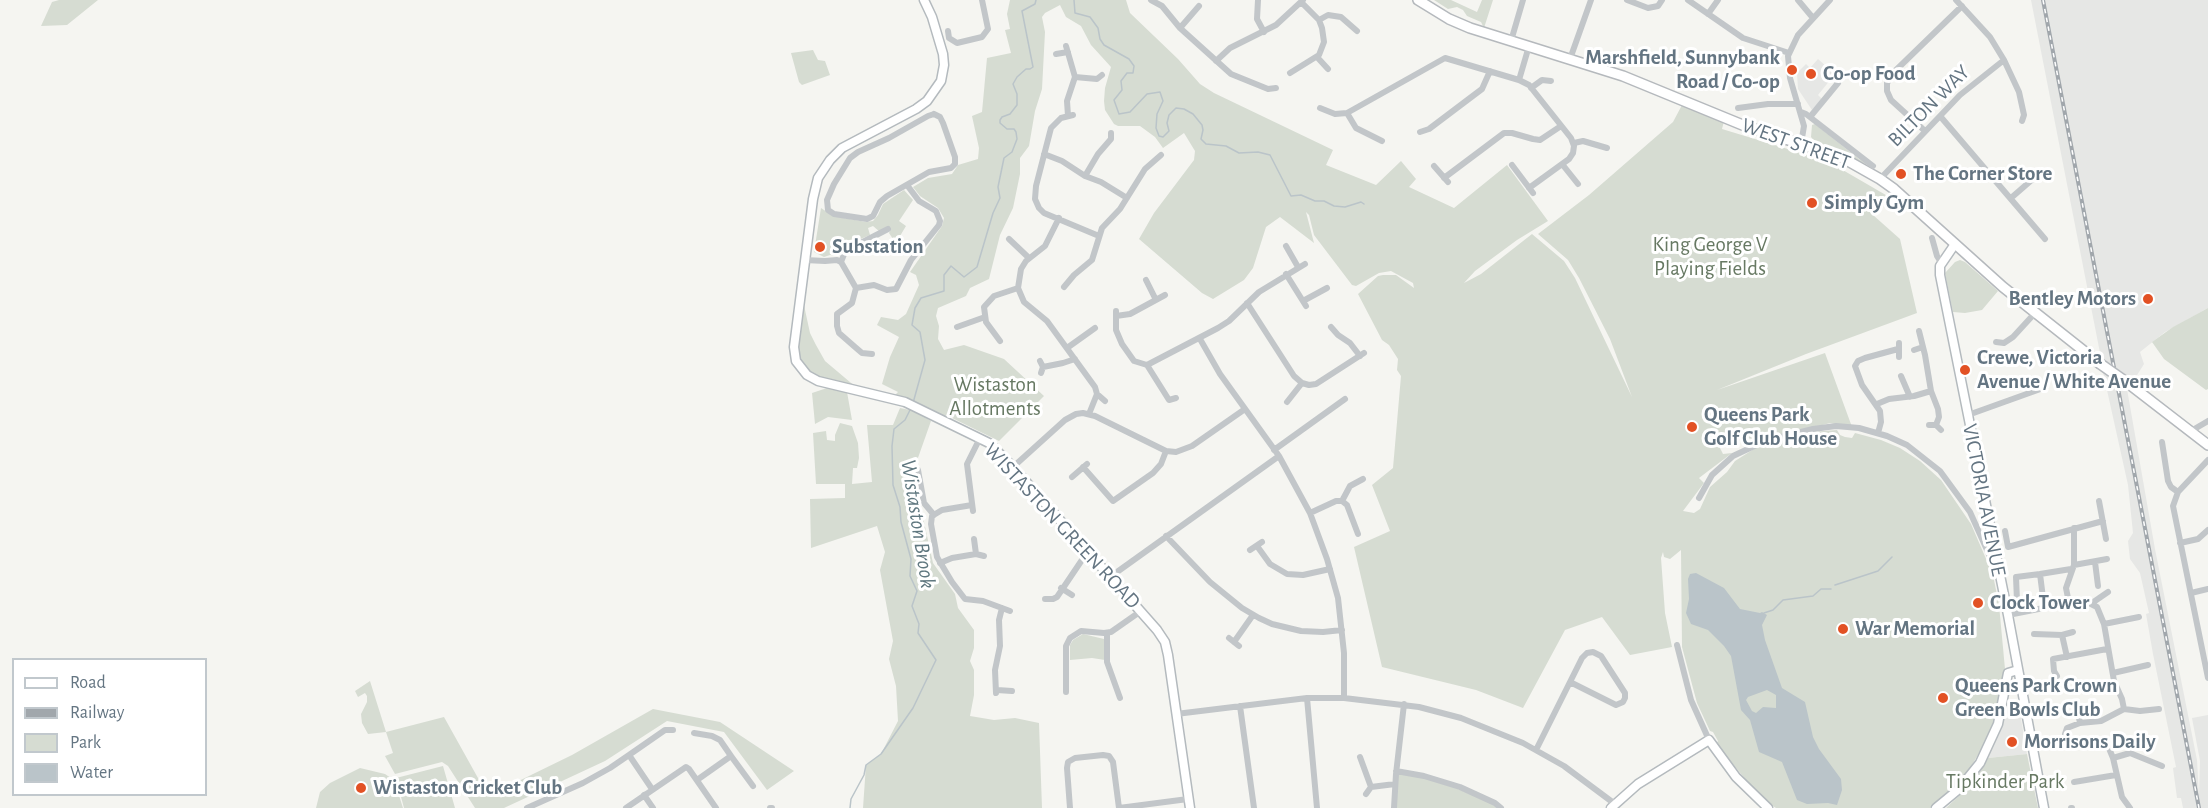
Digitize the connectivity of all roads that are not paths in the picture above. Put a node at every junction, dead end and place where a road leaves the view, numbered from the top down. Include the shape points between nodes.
1 (924, 0) edge
2 (982, 0) edge
3 (1151, 0) edge
4 (1258, 0) edge
5 (1418, 0) edge
6 (1523, 0) edge
7 (1591, 0) edge
8 (1627, 0) edge
9 (1662, 0) edge
10 (1688, 0) edge
11 (1718, 0) edge
12 (1798, 0) edge
13 (1830, 0) edge
14 (1956, 0) edge
15 (1302, 1) edge
16 (1199, 6) dead end
17 (1962, 6) junction
18 (1708, 14) junction
19 (1813, 18) junction
20 (1318, 20) junction
21 (1180, 28) junction
22 (948, 31) dead end
23 (1357, 31) dead end
24 (1264, 32) junction
25 (1511, 41) junction
26 (1529, 46) junction
27 (1789, 52) junction
28 (1056, 54) dead end
29 (1317, 57) junction
30 (1570, 59) junction
31 (2004, 60) junction
32 (1216, 61) junction
33 (1328, 69) dead end
34 (1490, 71) junction
35 (1290, 73) dead end
36 (1102, 75) dead end
37 (1075, 77) junction
38 (1519, 80) junction
39 (1551, 81) dead end
40 (1838, 82) dead end
41 (1276, 88) dead end
42 (1531, 88) junction
43 (1798, 104) junction
44 (1320, 108) dead end
45 (1738, 108) dead end
46 (1801, 112) junction
47 (1347, 113) junction
48 (1940, 116) junction
49 (1810, 117) junction
50 (2022, 121) dead end
51 (1561, 126) junction
52 (1925, 131) junction
53 (1420, 132) dead end
54 (1113, 137) dead end
55 (1382, 141) dead end
56 (1574, 143) junction
57 (1801, 144) junction
58 (1606, 148) dead end
59 (1044, 154) junction
60 (1161, 155) dead end
61 (1562, 164) junction
62 (1512, 165) dead end
63 (1434, 166) dead end
64 (1873, 166) dead end
65 (1085, 176) junction
66 (2034, 178) dead end
67 (1880, 179) junction
68 (1578, 184) dead end
69 (907, 185) junction
70 (1127, 198) junction
71 (2011, 198) junction
72 (1059, 219) junction
73 (870, 228) dead end
74 (888, 229) dead end
75 (874, 236) junction
76 (1099, 236) junction
77 (1932, 238) dead end
78 (1009, 239) dead end
79 (2045, 239) dead end
80 (1958, 247) junction
81 (1286, 250) dead end
82 (1029, 258) junction
83 (805, 260) junction
84 (841, 262) junction
85 (1943, 263) junction
86 (1286, 274) junction
87 (1150, 283) dead end
88 (1064, 287) dead end
89 (856, 288) junction
90 (1018, 288) junction
91 (1324, 292) dead end
92 (1165, 295) dead end
93 (1156, 300) junction
94 (1246, 303) junction
95 (2035, 313) junction
96 (984, 317) junction
97 (957, 327) dead end
98 (1331, 327) dead end
99 (1090, 329) dead end
100 (1919, 331) dead end
101 (1200, 339) junction
102 (1995, 342) dead end
103 (992, 343) dead end
104 (1923, 347) junction
105 (1067, 348) junction
106 (1914, 350) dead end
107 (863, 353) junction
108 (872, 354) dead end
109 (1899, 357) dead end
110 (1075, 359) junction
111 (860, 362) dead end
112 (1147, 365) junction
113 (1041, 367) dead end
114 (1900, 376) dead end
115 (1302, 383) junction
116 (2046, 387) dead end
117 (1931, 391) junction
118 (1097, 394) junction
119 (1910, 397) junction
120 (1176, 398) dead end
121 (1345, 399) dead end
122 (1105, 401) dead end
123 (1287, 402) dead end
124 (1876, 404) junction
125 (1245, 409) junction
126 (1089, 414) junction
127 (1968, 415) junction
128 (2208, 421) edge
129 (1935, 427) dead end
130 (2191, 430) junction
131 (1878, 433) junction
132 (980, 438) junction
133 (2162, 442) dead end
134 (2208, 445) edge
135 (1274, 450) junction
136 (1166, 451) junction
137 (1279, 456) junction
138 (2208, 460) edge
139 (1013, 467) junction
140 (921, 473) dead end
141 (1072, 477) dead end
142 (1363, 479) dead end
143 (2178, 492) junction
144 (1699, 498) dead end
145 (1342, 501) junction
146 (2099, 501) dead end
147 (1310, 513) junction
148 (933, 515) junction
149 (2103, 521) junction
150 (1989, 523) junction
151 (1977, 525) junction
152 (2074, 528) junction
153 (2208, 530) edge
154 (2005, 531) dead end
155 (1358, 534) dead end
156 (1166, 536) junction
157 (974, 539) dead end
158 (2106, 539) dead end
159 (2180, 543) junction
160 (1256, 546) dead end
161 (1088, 551) junction
162 (2107, 559) dead end
163 (2095, 562) junction
164 (940, 563) junction
165 (2072, 567) junction
166 (1330, 568) junction
167 (2012, 568) dead end
168 (2040, 574) junction
169 (1999, 576) junction
170 (1110, 577) junction
171 (2016, 577) junction
172 (2098, 586) dead end
173 (1061, 588) junction
174 (2208, 589) edge
175 (2108, 592) dead end
176 (2191, 593) junction
177 (1072, 595) dead end
178 (2043, 598) dead end
179 (1045, 599) dead end
180 (2017, 601) dead end
181 (2069, 603) junction
182 (2092, 603) junction
183 (1002, 608) junction
184 (1010, 611) dead end
185 (1141, 611) junction
186 (1253, 615) junction
187 (2008, 615) junction
188 (2139, 616) dead end
189 (2104, 624) junction
190 (1342, 630) junction
191 (2073, 632) dead end
192 (1107, 633) junction
193 (2034, 634) dead end
194 (2062, 635) junction
195 (1234, 642) dead end
196 (1677, 645) dead end
197 (2108, 649) junction
198 (2067, 657) junction
199 (2148, 665) dead end
200 (2018, 670) junction
201 (2113, 673) junction
202 (2057, 676) dead end
203 (2208, 678) edge
204 (1059, 682) dead end
205 (1067, 682) junction
206 (1570, 682) junction
207 (1012, 691) dead end
208 (1066, 692) dead end
209 (1120, 698) dead end
210 (1307, 698) junction
211 (1344, 698) junction
212 (1404, 704) junction
213 (1240, 706) junction
214 (2078, 708) dead end
215 (2124, 709) junction
216 (2158, 709) dead end
217 (1176, 714) junction
218 (2080, 723) junction
219 (673, 730) dead end
220 (694, 733) dead end
221 (1709, 740) junction
222 (2068, 744) dead end
223 (2108, 746) dead end
224 (1536, 750) junction
225 (629, 755) junction
226 (731, 756) junction
227 (1360, 757) dead end
228 (2113, 758) junction
229 (2162, 766) dead end
230 (1396, 771) junction
231 (2116, 776) junction
232 (697, 780) junction
233 (2074, 782) dead end
234 (1395, 784) junction
235 (753, 786) dead end
236 (1371, 787) junction
237 (652, 789) junction
238 (1366, 794) dead end
239 (644, 795) junction
240 (1189, 803) edge
241 (1760, 805) edge
242 (1613, 806) edge
243 (527, 808) edge
244 (626, 808) edge
245 (653, 808) edge
246 (716, 808) edge
247 (1070, 808) edge
248 (1119, 808) edge
249 (1254, 808) edge
250 (1317, 808) edge
251 (1394, 808) edge
252 (1501, 808) edge
253 (1768, 808) edge
254 (1936, 808) edge
255 (2044, 808) edge
256 (2130, 808) edge

1 - 83 street, WISTASTON GREEN ROAD via 943,54 941,81 921,105 849,142 830,160 814,190
2 - 22 street via 988,29 982,37 957,43 949,38
3 - 21 street via 1162,6
4 - 24 street via 1257,19
5 - 25 main road, WEST STREET via 1461,24
6 - 25 street
7 - 30 street
8 - 9 street via 1648,8 1658,6
10 - 18 street
11 - 18 street
12 - 19 street
13 - 19 street
14 - 17 street
15 - 20 street
15 - 24 street
16 - 21 street
17 - 31 street via 1990,37
17 - 52 street via 1887,83 1891,100
18 - 27 street via 1748,40
19 - 27 street
20 - 23 street via 1336,16
20 - 29 street via 1324,42
21 - 32 street
24 - 32 street via 1230,48
25 - 26 main road, WEST STREET
26 - 30 main road, WEST STREET
26 - 38 street
27 - 43 street via 1787,67
28 - 37 street via 1067,49
29 - 33 street
29 - 35 street
30 - 57 main road, WEST STREET
31 - 48 street, BILTON WAY
31 - 50 street via 2019,92
32 - 41 street via 1234,76 1268,89
34 - 38 street
34 - 47 street via 1442,59
34 - 53 street via 1482,89 1430,129
36 - 37 street via 1097,79
37 - 59 street via 1067,101 1070,116 1053,125
38 - 42 street
39 - 42 street via 1542,80
40 - 49 street
42 - 51 street
43 - 45 street
43 - 46 street
44 - 47 street via 1335,114
46 - 49 street
46 - 57 street
47 - 55 street via 1356,128
48 - 52 street, BILTON WAY
48 - 71 street
49 - 64 street
51 - 56 street
51 - 63 street via 1540,140 1504,133 1446,180
52 - 67 street, BILTON WAY
54 - 65 street
56 - 58 street via 1583,141
56 - 61 street via 1572,155
57 - 67 main road, WEST STREET via 1841,157
59 - 65 street via 1062,160
59 - 72 street via 1035,199 1042,211
60 - 70 street via 1142,173
61 - 62 street via 1531,190
61 - 68 street
65 - 70 street
66 - 71 street
67 - 80 main road, WEST STREET
69 - 69 street via 887,196 867,219 834,214 826,205 850,158 934,114 943,123 955,164
69 - 89 street via 919,201 936,211 939,225 911,260 899,285 890,291 874,285
70 - 76 street
71 - 79 street
72 - 76 street
72 - 82 street via 1046,246
73 - 75 street
74 - 75 street
75 - 84 street via 850,248
76 - 88 street via 1092,260
77 - 85 street, VICTORIA AVENUE via 1936,256
78 - 82 street
80 - 85 street
80 - 95 main road, WEST STREET
81 - 86 street via 1301,266
82 - 90 street via 1020,269
83 - 84 street
83 - 132 street, WISTASTON GREEN ROAD via 794,347 801,369 818,381 905,402
84 - 89 street
85 - 127 street, VICTORIA AVENUE via 1940,275
86 - 91 street via 1305,304
86 - 94 street
87 - 93 street
89 - 107 street via 854,300 836,319 839,333
90 - 96 street via 988,301
90 - 105 street via 1027,306 1047,321
92 - 93 street
93 - 112 street via 1130,314 1116,313 1116,330 1122,344 1134,361
94 - 101 street via 1229,321
94 - 115 street
95 - 102 street via 2013,337
95 - 130 main road, WEST STREET, bridge
96 - 97 street via 965,320
96 - 103 street via 999,339
98 - 115 street via 1335,337 1350,343 1362,355 1316,384
99 - 105 street
100 - 104 street
101 - 112 street
101 - 125 street
104 - 106 street
104 - 117 street
105 - 110 street
107 - 108 street
107 - 111 street
109 - 124 street via 1898,346 1856,364 1862,385
110 - 113 street
110 - 118 street
112 - 120 street via 1169,400
114 - 119 street
115 - 123 street
116 - 127 street
117 - 119 street
117 - 129 street via 1939,417
118 - 122 street
118 - 126 street
119 - 124 street
121 - 135 street
124 - 131 street via 1881,417
125 - 135 street
125 - 136 street via 1189,448
126 - 136 street
126 - 139 street via 1069,417
127 - 150 street, VICTORIA AVENUE
128 - 130 street
130 - 134 main road, WEST STREET
131 - 144 street via 1832,426 1765,441 1733,456 1712,475
131 - 151 street via 1907,445 1930,462 1956,491
132 - 139 street, WISTASTON GREEN ROAD
132 - 148 street via 967,461 972,508 942,510
133 - 143 street via 2168,481
135 - 137 street
136 - 141 street via 1153,473 1113,501 1085,465
137 - 147 street
137 - 156 street
138 - 143 street
139 - 161 street, WISTASTON GREEN ROAD
140 - 148 street via 924,503
142 - 145 street via 1350,486
143 - 159 street via 2174,506
145 - 147 street
145 - 155 street
146 - 149 street
147 - 166 street
148 - 164 street via 931,527
149 - 152 street
149 - 158 street
150 - 151 street
150 - 169 street, VICTORIA AVENUE
151 - 169 street
152 - 154 street via 2007,551
152 - 165 street
153 - 159 street via 2198,539
156 - 170 street
156 - 186 street via 1200,573
157 - 164 street via 980,555
159 - 176 street
160 - 166 street via 1270,564 1287,573 1304,575
161 - 170 street, WISTASTON GREEN ROAD
161 - 173 street
162 - 163 street
163 - 165 street
163 - 172 street
164 - 183 street via 965,599 983,600
165 - 168 street
165 - 181 street via 2066,588
166 - 190 street
167 - 171 street
168 - 171 street
168 - 178 street
169 - 187 street, VICTORIA AVENUE
170 - 185 street, WISTASTON GREEN ROAD
171 - 180 street
173 - 177 street
173 - 179 street via 1055,599
174 - 176 street
175 - 182 street
176 - 203 street
181 - 182 street
181 - 187 street
182 - 189 street
183 - 184 street
183 - 207 street via 996,692
185 - 192 street
185 - 217 street, WISTASTON GREEN ROAD via 1166,646
186 - 190 street via 1293,629
186 - 195 street
187 - 200 street, VICTORIA AVENUE
188 - 189 street
189 - 197 street
190 - 211 street
191 - 194 street
192 - 205 street via 1081,631 1070,638 1066,646
192 - 209 street via 1107,662
193 - 194 street
194 - 198 street
196 - 221 street via 1691,700
197 - 198 street
197 - 201 street
198 - 202 street via 2053,659
199 - 201 street
200 - 254 street via 2008,673 1998,724 1980,763 1959,789
200 - 255 street, VICTORIA AVENUE
201 - 215 street
204 - 205 street
205 - 208 street
206 - 206 street via 1582,658 1595,652 1604,659 1625,700 1612,704
206 - 224 street
210 - 211 street
210 - 213 street
210 - 250 street
211 - 212 street
212 - 224 street via 1461,718
212 - 230 street
213 - 217 street
213 - 249 street
214 - 218 street
215 - 216 street
215 - 218 street via 2101,721
217 - 240 street, WISTASTON GREEN ROAD
218 - 222 street via 2067,728
219 - 225 street via 665,730
220 - 226 street via 720,740
221 - 241 street
221 - 242 street via 1648,777
223 - 228 street
224 - 242 street via 1564,766
225 - 237 street
225 - 243 street via 583,783
226 - 232 street
226 - 235 street
227 - 236 street
228 - 229 street via 2130,753
228 - 231 street
230 - 234 street
230 - 252 street via 1460,787
231 - 233 street
231 - 256 street
232 - 237 street via 683,767
232 - 246 street
234 - 236 street
234 - 251 street
236 - 238 street
237 - 239 street
239 - 244 street
239 - 245 street
240 - 248 street
241 - 253 street
247 - 248 street via 1068,762 1104,755 1113,762

